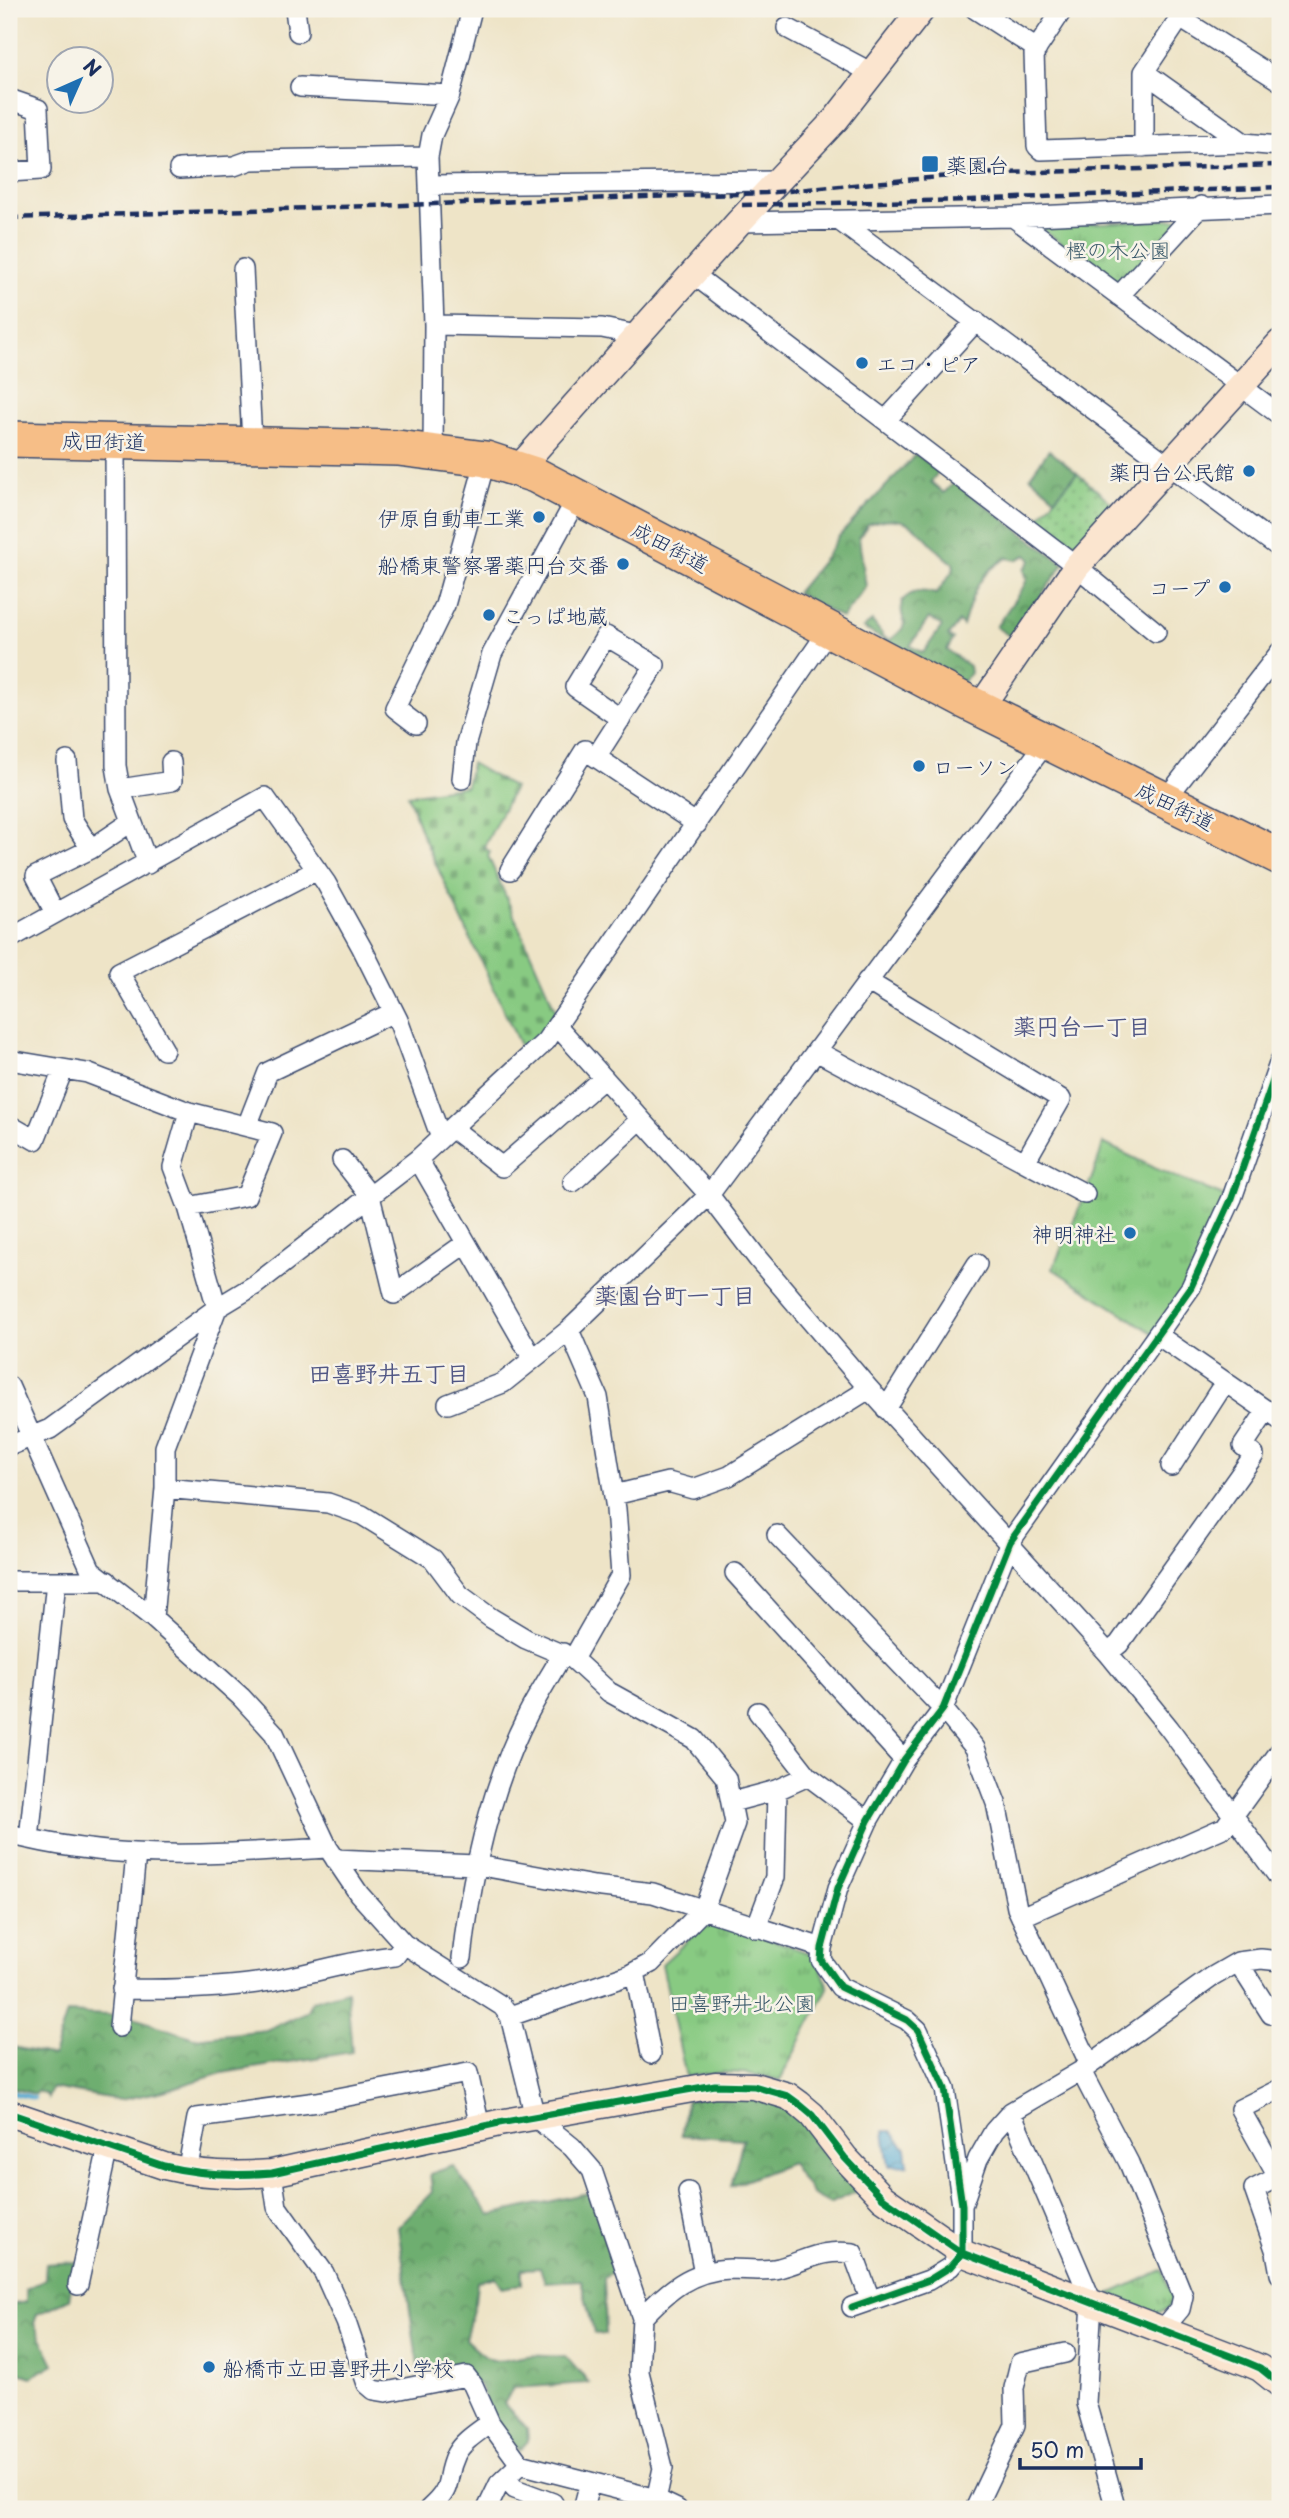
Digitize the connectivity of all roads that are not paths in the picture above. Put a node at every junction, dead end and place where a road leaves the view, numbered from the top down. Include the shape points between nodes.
1 (295, 9) edge
2 (472, 9) edge
3 (922, 9) edge
4 (975, 9) edge
5 (1063, 9) edge
6 (1183, 13) edge
7 (787, 28) dead end
8 (298, 32) dead end
9 (1037, 49) junction
10 (1144, 72) junction
11 (872, 73) junction
12 (1280, 81) edge
13 (300, 87) dead end
14 (450, 94) junction
15 (9, 99) edge
16 (1244, 143) junction
17 (1280, 146) edge
18 (1144, 147) junction
19 (428, 157) junction
20 (179, 169) dead end
21 (9, 172) edge
22 (777, 181) junction
23 (430, 185) junction
24 (1280, 205) edge
25 (1201, 206) junction
26 (1013, 217) junction
27 (739, 222) junction
28 (841, 222) junction
29 (243, 269) dead end
30 (693, 274) junction
31 (1119, 296) junction
32 (976, 321) junction
33 (434, 325) junction
34 (636, 335) junction
35 (1280, 343) edge
36 (1240, 385) junction
37 (1280, 415) edge
38 (886, 420) junction
39 (9, 439) edge
40 (115, 439) junction
41 (252, 442) junction
42 (433, 450) junction
43 (502, 464) junction
44 (1170, 465) junction
45 (578, 496) junction
46 (1280, 548) edge
47 (1077, 566) junction
48 (829, 630) junction
49 (1156, 632) dead end
50 (1280, 652) edge
51 (1259, 679) junction
52 (1280, 683) edge
53 (980, 708) junction
54 (621, 719) dead end
55 (416, 724) dead end
56 (1047, 741) junction
57 (596, 757) junction
58 (67, 761) dead end
59 (171, 762) dead end
60 (462, 779) dead end
61 (120, 789) junction
62 (1165, 800) junction
63 (131, 822) junction
64 (698, 824) junction
65 (91, 849) junction
66 (1280, 857) edge
67 (148, 864) junction
68 (317, 870) junction
69 (510, 870) dead end
70 (55, 913) junction
71 (9, 939) edge
72 (867, 982) junction
73 (394, 1012) junction
74 (558, 1027) junction
75 (164, 1050) dead end
76 (818, 1052) junction
77 (9, 1060) edge
78 (1280, 1061) edge
79 (63, 1070) junction
80 (604, 1078) junction
81 (189, 1112) junction
82 (640, 1120) junction
83 (9, 1125) edge
84 (247, 1126) junction
85 (447, 1134) junction
86 (418, 1159) junction
87 (342, 1160) dead end
88 (1025, 1162) junction
89 (573, 1182) dead end
90 (1085, 1194) dead end
91 (709, 1195) junction
92 (370, 1196) junction
93 (188, 1208) junction
94 (466, 1243) junction
95 (977, 1264) dead end
96 (217, 1308) junction
97 (569, 1330) junction
98 (1159, 1336) junction
99 (533, 1359) junction
100 (1225, 1381) junction
101 (9, 1386) edge
102 (869, 1389) junction
103 (448, 1404) dead end
104 (886, 1409) junction
105 (1273, 1415) edge
106 (31, 1436) junction
107 (9, 1446) edge
108 (1171, 1466) dead end
109 (165, 1488) junction
110 (614, 1495) junction
111 (777, 1535) dead end
112 (1010, 1542) junction
113 (735, 1573) dead end
114 (9, 1581) edge
115 (56, 1581) junction
116 (107, 1581) junction
117 (153, 1618) junction
118 (1108, 1653) junction
119 (568, 1656) junction
120 (943, 1709) junction
121 (758, 1712) dead end
122 (1280, 1751) edge
123 (904, 1760) junction
124 (808, 1776) junction
125 (777, 1790) junction
126 (733, 1802) junction
127 (1234, 1816) junction
128 (868, 1821) junction
129 (9, 1834) edge
130 (29, 1839) junction
131 (332, 1853) junction
132 (136, 1854) junction
133 (477, 1865) junction
134 (1280, 1879) edge
135 (704, 1909) junction
136 (1021, 1917) junction
137 (756, 1928) junction
138 (404, 1944) junction
139 (822, 1948) junction
140 (462, 1958) dead end
141 (1280, 1961) edge
142 (1238, 1962) junction
143 (635, 1972) junction
144 (122, 1989) junction
145 (1271, 2014) dead end
146 (510, 2016) junction
147 (119, 2027) dead end
148 (651, 2054) dead end
149 (1086, 2068) junction
150 (1280, 2089) edge
151 (1011, 2112) junction
152 (9, 2113) edge
153 (535, 2117) junction
154 (481, 2127) junction
155 (108, 2147) junction
156 (187, 2172) junction
157 (272, 2173) junction
158 (1279, 2176) edge
159 (688, 2192) dead end
160 (962, 2205) junction
161 (1278, 2252) edge
162 (962, 2253) junction
163 (704, 2273) junction
164 (1280, 2274) edge
165 (78, 2285) dead end
166 (870, 2298) junction
167 (1092, 2302) junction
168 (852, 2307) dead end
169 (642, 2318) junction
170 (1163, 2329) junction
171 (1065, 2353) dead end
172 (1280, 2385) edge
173 (489, 2423) junction
174 (520, 2464) junction
175 (505, 2478) junction
176 (590, 2482) junction
177 (553, 2503) dead end
178 (655, 2504) edge
179 (429, 2509) edge
180 (487, 2509) edge
181 (583, 2509) edge
182 (677, 2509) edge
183 (975, 2509) edge
184 (1116, 2509) edge

1 - 8 street
2 - 14 street
3 - 11 street
4 - 9 street
5 - 9 street
6 - 10 street
6 - 12 street
7 - 11 street
9 - 18 street via 1037,146 1041,150
10 - 16 street
10 - 18 street
11 - 22 street
13 - 14 street
14 - 19 street
15 - 21 street via 38,109 41,170
16 - 17 street
16 - 18 street
19 - 20 street via 251,160 234,166
19 - 23 street
22 - 23 street
22 - 27 street
23 - 33 street
24 - 25 street
25 - 26 street
25 - 31 street
26 - 28 street
26 - 31 street
27 - 28 street
27 - 30 street
28 - 32 street
29 - 41 street
30 - 34 street
30 - 38 street
31 - 36 street
32 - 38 street
32 - 44 street
33 - 34 street via 602,328
33 - 42 street
34 - 43 street
35 - 36 street
36 - 37 street
36 - 44 street
38 - 47 street
39 - 40 highway, 成田街道
40 - 41 highway, 成田街道
40 - 61 street
41 - 42 highway, 成田街道
42 - 43 highway, 成田街道
43 - 45 highway, 成田街道
43 - 55 street via 444,605 395,708
44 - 46 street
44 - 47 street
45 - 48 highway, 成田街道
45 - 60 street via 492,654 466,743
47 - 49 street
47 - 53 street
48 - 53 highway, 成田街道
48 - 64 street
50 - 51 street
51 - 52 street
51 - 62 street
53 - 56 highway, 成田街道
54 - 57 street
56 - 62 highway, 成田街道
56 - 72 street
57 - 64 street
57 - 69 street via 585,750
58 - 65 street via 72,818
59 - 61 street via 172,781
61 - 63 street
62 - 66 highway, 成田街道
63 - 65 street
63 - 67 street
64 - 74 street
65 - 70 street via 36,876
67 - 68 street via 265,797
67 - 70 street
68 - 73 street
68 - 75 street via 119,972
70 - 71 street
72 - 76 street
72 - 88 street via 1061,1099
73 - 84 street via 268,1072
73 - 85 street
74 - 80 street
74 - 85 street
76 - 88 street
76 - 91 street
77 - 79 street
78 - 98 street via 1232,1198 1191,1287
79 - 81 street via 87,1073
79 - 83 street via 36,1140
80 - 82 street
80 - 85 street via 502,1167
81 - 84 street
81 - 93 street via 173,1167
82 - 89 street
82 - 91 street
84 - 93 street via 272,1133 246,1196
85 - 86 street
86 - 92 street
86 - 94 street
87 - 92 street
88 - 90 street
91 - 97 street
91 - 102 street
92 - 94 street via 394,1294
92 - 96 street via 255,1285
93 - 96 street
94 - 99 street
95 - 104 street
96 - 106 street via 50,1429
96 - 109 street via 165,1447
97 - 99 street
97 - 110 street via 598,1397
98 - 100 street
98 - 112 street
99 - 103 street via 503,1383
100 - 105 street
100 - 108 street
101 - 106 street
102 - 104 street
102 - 110 street via 729,1476 693,1489 668,1482
104 - 112 street
105 - 118 street via 1243,1446 1254,1455 1119,1644
106 - 107 street
106 - 116 street via 91,1570
109 - 117 street
109 - 119 street via 328,1503 362,1515 433,1559 460,1595 491,1618
110 - 119 street via 621,1575
111 - 120 street
112 - 118 street
112 - 120 street
113 - 123 street
114 - 115 street
115 - 116 street
115 - 130 street
116 - 117 street
117 - 131 street via 274,1733
118 - 127 street
119 - 126 street via 609,1692 694,1739 726,1778
119 - 133 street via 515,1744
120 - 123 street
120 - 136 street via 975,1748 989,1782
121 - 124 street
122 - 127 street
123 - 128 street
124 - 125 street
124 - 128 street
125 - 126 street
125 - 137 street via 775,1878
126 - 135 street via 735,1824 729,1847
127 - 134 street
127 - 136 street via 1225,1827
128 - 139 street via 838,1888
129 - 130 street
130 - 132 street via 94,1852
131 - 132 street
131 - 133 street
131 - 138 street via 359,1894
132 - 144 street
133 - 135 street via 653,1893
133 - 140 street
135 - 137 street
135 - 143 street via 651,1963
136 - 149 street
137 - 139 street
138 - 144 street via 395,1956 259,1983
138 - 146 street via 502,2006
139 - 160 street via 821,1960 840,1987 907,2020 922,2036 945,2090
141 - 142 street
142 - 145 street
142 - 149 street
143 - 146 street
143 - 148 street
144 - 147 street
146 - 153 street
149 - 151 street
149 - 170 street via 1183,2296 1180,2309
150 - 158 street via 1240,2109
151 - 160 street via 978,2159
151 - 167 street
152 - 155 street
153 - 154 street
153 - 162 street via 715,2085 773,2091 788,2096 812,2115 883,2198
153 - 169 street via 592,2170
154 - 156 street via 468,2073 317,2102 197,2118
154 - 157 street
155 - 156 street
155 - 165 street
156 - 157 street
157 - 173 street via 277,2207 324,2273 367,2384 386,2392 466,2376
158 - 161 street via 1254,2189
159 - 163 street
160 - 162 street
161 - 164 street
162 - 166 street via 929,2280
162 - 167 street
163 - 166 street via 768,2270 831,2250 853,2253
163 - 169 street via 676,2286
166 - 168 street
167 - 170 street
167 - 184 street via 1086,2403
169 - 178 street via 639,2372 663,2468
170 - 172 street via 1260,2368
171 - 183 street via 1020,2363 1014,2388 1015,2425
173 - 174 street
173 - 179 street via 464,2443 456,2455 446,2495
174 - 175 street
174 - 176 street
175 - 177 street via 515,2489
175 - 180 street
176 - 178 street
176 - 181 street
178 - 182 street

